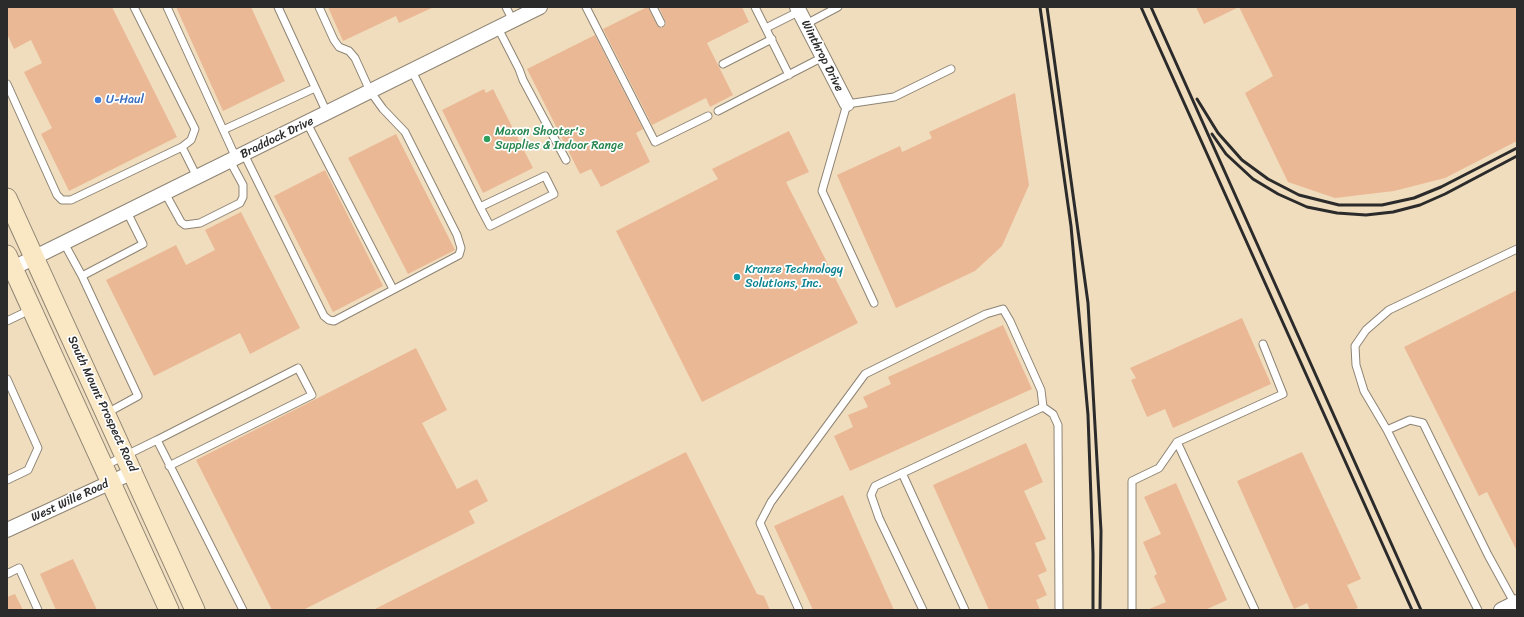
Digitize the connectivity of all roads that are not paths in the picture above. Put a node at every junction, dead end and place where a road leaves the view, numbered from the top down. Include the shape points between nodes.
1 (134, 7) edge
2 (167, 7) edge
3 (278, 7) edge
4 (319, 7) edge
5 (506, 7) edge
6 (540, 7) edge
7 (586, 7) edge
8 (653, 7) edge
9 (755, 7) edge
10 (838, 7) edge
11 (799, 9) edge
12 (513, 21) junction
13 (661, 23) dead end
14 (806, 24) junction
15 (498, 28) junction
16 (766, 28) junction
17 (772, 39) junction
18 (823, 57) junction
19 (723, 64) dead end
20 (951, 70) dead end
21 (412, 71) junction
22 (790, 75) junction
23 (7, 84) edge
24 (315, 88) junction
25 (370, 91) junction
26 (847, 104) junction
27 (718, 111) dead end
28 (327, 113) junction
29 (708, 116) dead end
30 (307, 123) junction
31 (223, 130) junction
32 (182, 147) junction
33 (237, 157) junction
34 (566, 160) dead end
35 (197, 177) junction
36 (165, 193) junction
37 (7, 198) edge
38 (480, 208) junction
39 (127, 212) junction
40 (64, 243) junction
41 (1517, 249) edge
42 (34, 258) junction
43 (10, 261) edge
44 (82, 276) junction
45 (393, 289) junction
46 (874, 303) dead end
47 (32, 309) junction
48 (7, 321) edge
49 (1263, 344) dead end
50 (7, 379) edge
51 (1043, 407) junction
52 (106, 414) junction
53 (1387, 430) junction
54 (156, 440) junction
55 (1177, 442) junction
56 (125, 456) junction
57 (169, 466) junction
58 (133, 472) junction
59 (902, 473) junction
60 (108, 474) junction
61 (7, 480) edge
62 (7, 530) edge
63 (7, 574) edge
64 (1516, 604) edge
65 (38, 610) edge
66 (169, 610) edge
67 (195, 610) edge
68 (243, 610) edge
69 (799, 610) edge
70 (923, 610) edge
71 (965, 610) edge
72 (1059, 610) edge
73 (1132, 610) edge
74 (1255, 610) edge
75 (1478, 610) edge
76 (1501, 610) edge

1 - 32 lane via 195,129 191,140
2 - 31 lane
3 - 24 lane
4 - 25 lane via 334,40 339,47 349,51 355,58
5 - 12 lane
6 - 12 street, Braddock Drive
7 - 29 lane via 655,142
8 - 13 lane
9 - 16 lane
10 - 14 lane
11 - 14 street, Winthrop Drive
11 - 16 lane
12 - 15 street, Braddock Drive
14 - 18 street, Winthrop Drive
15 - 21 street, Braddock Drive
15 - 34 lane
16 - 17 lane
17 - 19 lane
17 - 22 lane
18 - 22 lane
18 - 26 street, Winthrop Drive
20 - 26 lane via 894,97
21 - 25 street, Braddock Drive
21 - 38 lane
22 - 27 lane
23 - 32 lane via 57,195 62,200 71,200
24 - 28 lane
24 - 31 lane
25 - 28 street, Braddock Drive
25 - 45 lane via 405,132 457,235 461,248 459,255
26 - 46 lane via 822,191
28 - 30 street, Braddock Drive
30 - 33 street, Braddock Drive
30 - 45 lane
31 - 33 lane
32 - 35 lane
33 - 35 street, Braddock Drive
33 - 36 lane via 243,185 240,203 200,223 185,225 181,222
33 - 45 lane via 257,179 328,320 334,321
35 - 36 street, Braddock Drive
36 - 39 street, Braddock Drive
37 - 42 main road, South Mount Prospect Road
38 - 38 lane via 490,226 554,194 545,176
39 - 40 street, Braddock Drive
39 - 44 lane via 143,244
40 - 42 street, Braddock Drive
40 - 44 lane
41 - 53 lane via 1389,310 1366,330 1355,346 1356,366 1364,391
42 - 43 street, Braddock Drive
42 - 52 main road, South Mount Prospect Road
43 - 47 main road, South Mount Prospect Road
44 - 52 lane via 138,396
47 - 48 lane
47 - 60 main road, South Mount Prospect Road
49 - 55 lane via 1283,394
50 - 61 lane via 38,448 28,470
51 - 59 lane
51 - 69 lane via 1041,390 1003,309 986,314 864,374 771,502 760,523
51 - 72 lane via 1053,414 1058,425
52 - 56 main road, South Mount Prospect Road
53 - 64 lane via 1410,420 1423,422 1488,556
53 - 75 lane
54 - 56 lane
54 - 57 lane
54 - 57 lane via 298,368 312,395
55 - 73 lane via 1159,468 1132,481
55 - 74 lane
56 - 58 main road, South Mount Prospect Road
56 - 60 lane
57 - 68 lane
58 - 60 street, West Wille Road
58 - 67 main road, South Mount Prospect Road
59 - 70 lane via 875,486 871,495 879,518
59 - 71 lane
60 - 62 street, West Wille Road
60 - 66 main road, South Mount Prospect Road
63 - 65 lane via 19,568
64 - 76 street

